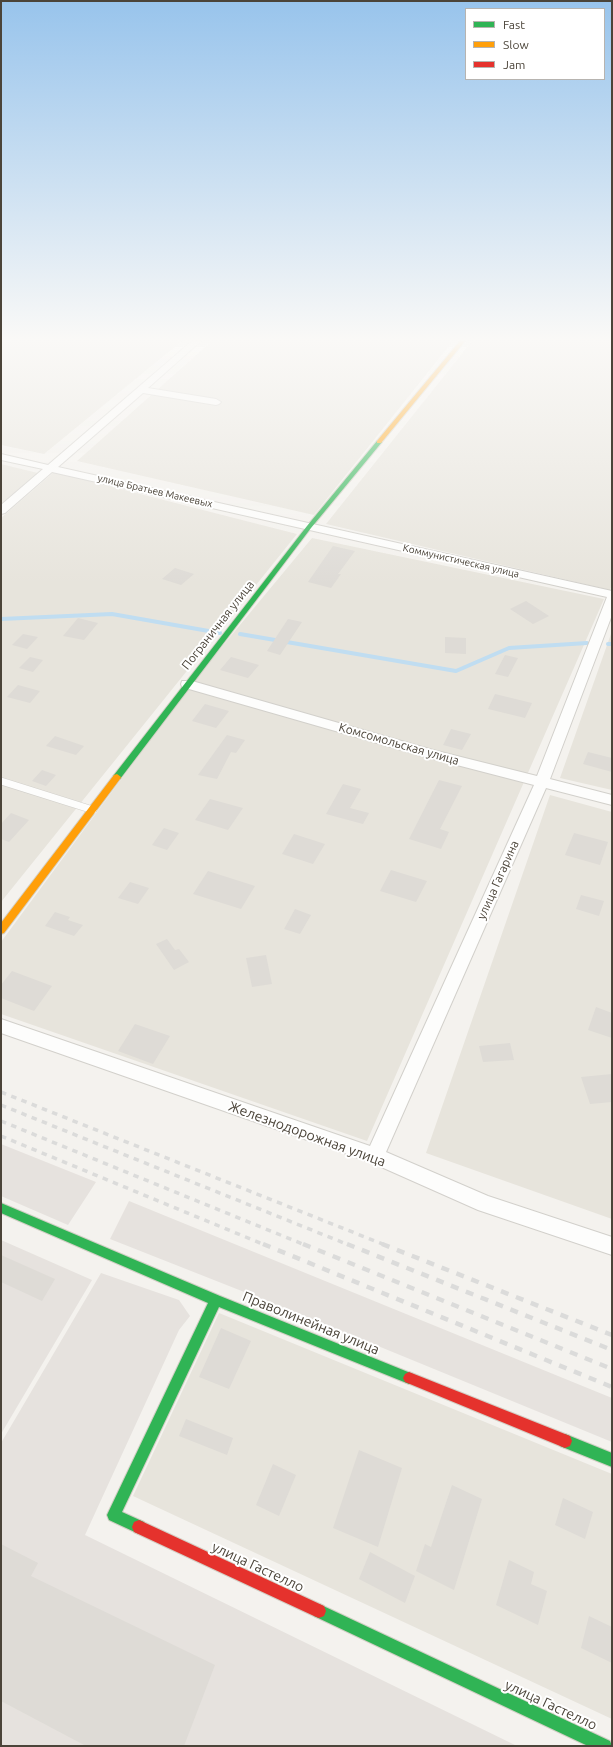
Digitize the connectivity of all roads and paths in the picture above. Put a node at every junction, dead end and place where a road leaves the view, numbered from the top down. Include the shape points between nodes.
1 (103, 423) edge
2 (395, 423) edge
3 (1, 457) edge
4 (50, 467) junction
5 (1, 510) edge
6 (310, 527) junction
7 (612, 595) edge
8 (612, 599) edge
9 (187, 684) junction
10 (1, 781) edge
11 (542, 782) junction
12 (612, 800) edge
13 (93, 810) junction
14 (1, 930) edge
15 (1, 1026) edge
16 (375, 1156) junction
17 (1, 1208) edge
18 (612, 1246) edge
19 (216, 1300) junction
20 (612, 1460) edge
21 (606, 1746) edge

1 - 4 street
2 - 6 street, Пограничная улица
3 - 4 street, улица Братьев Макеевых
4 - 5 street
4 - 6 street, улица Братьев Макеевых
6 - 7 street, Коммунистическая улица
6 - 9 street, Пограничная улица
8 - 11 street, улица Гагарина
9 - 11 street, Комсомольская улица via 431,754
9 - 13 street, Пограничная улица
10 - 13 lane
11 - 12 street, Комсомольская улица
11 - 16 street, улица Гагарина
13 - 14 street, Пограничная улица
15 - 16 street, Железнодорожная улица
16 - 18 street, Железнодорожная улица via 485,1204
17 - 19 street, Праволинейная улица
19 - 20 street, Праволинейная улица
19 - 21 street, улица Гастелло via 114,1515

